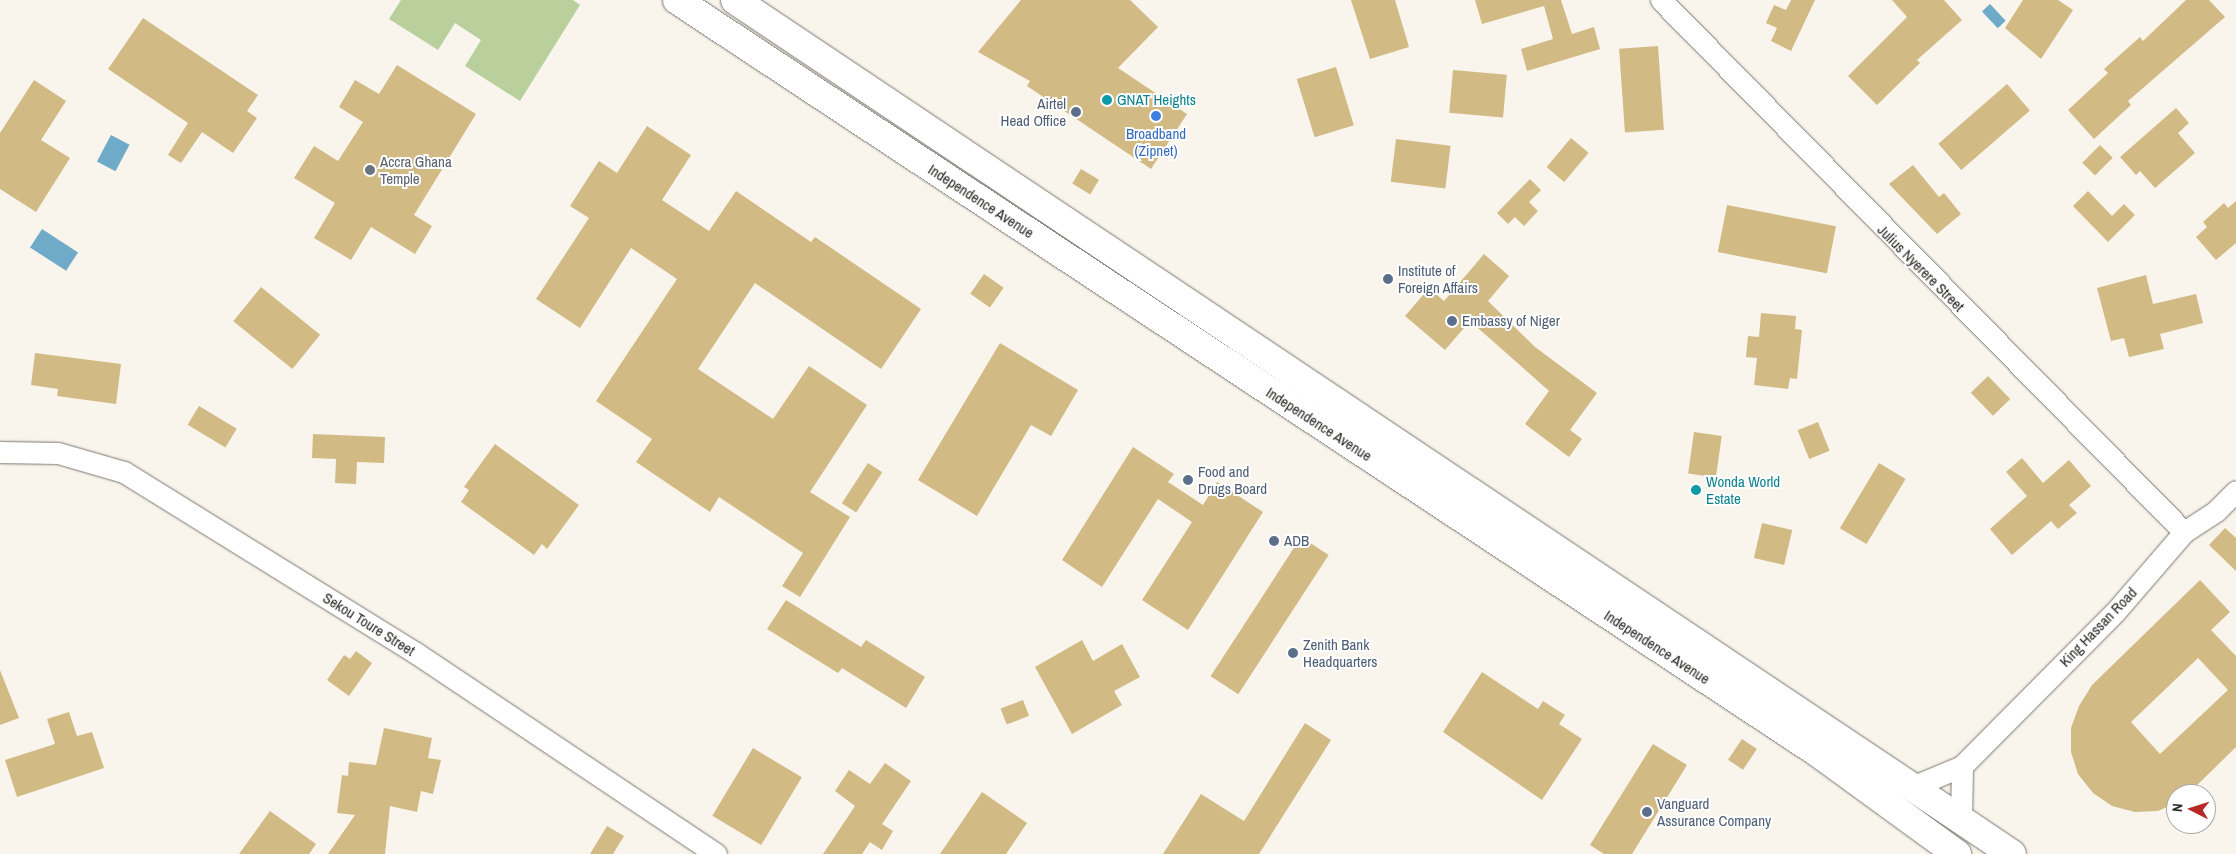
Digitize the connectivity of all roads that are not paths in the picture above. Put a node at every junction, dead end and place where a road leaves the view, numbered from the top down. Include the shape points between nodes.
1 (677, 0) edge
2 (735, 0) edge
3 (1660, 0) edge
4 (0, 452) edge
5 (2236, 491) edge
6 (2184, 532) junction
7 (1962, 766) junction
8 (1912, 787) junction
9 (1961, 819) junction
10 (716, 854) edge
11 (1957, 854) edge
12 (2012, 854) edge

1 - 11 main road, Independence Avenue via 1818,753
2 - 8 main road, Independence Avenue
3 - 6 street, Julius Nyerere Street
4 - 10 street, Sekou Toure Street via 58,453 124,472 416,653
5 - 6 street, King Hassan Road via 2216,510
6 - 7 street, King Hassan Road via 2115,612
7 - 8 street, King Hassan Road
7 - 9 street
8 - 9 main road, Independence Avenue
9 - 12 main road, Independence Avenue

